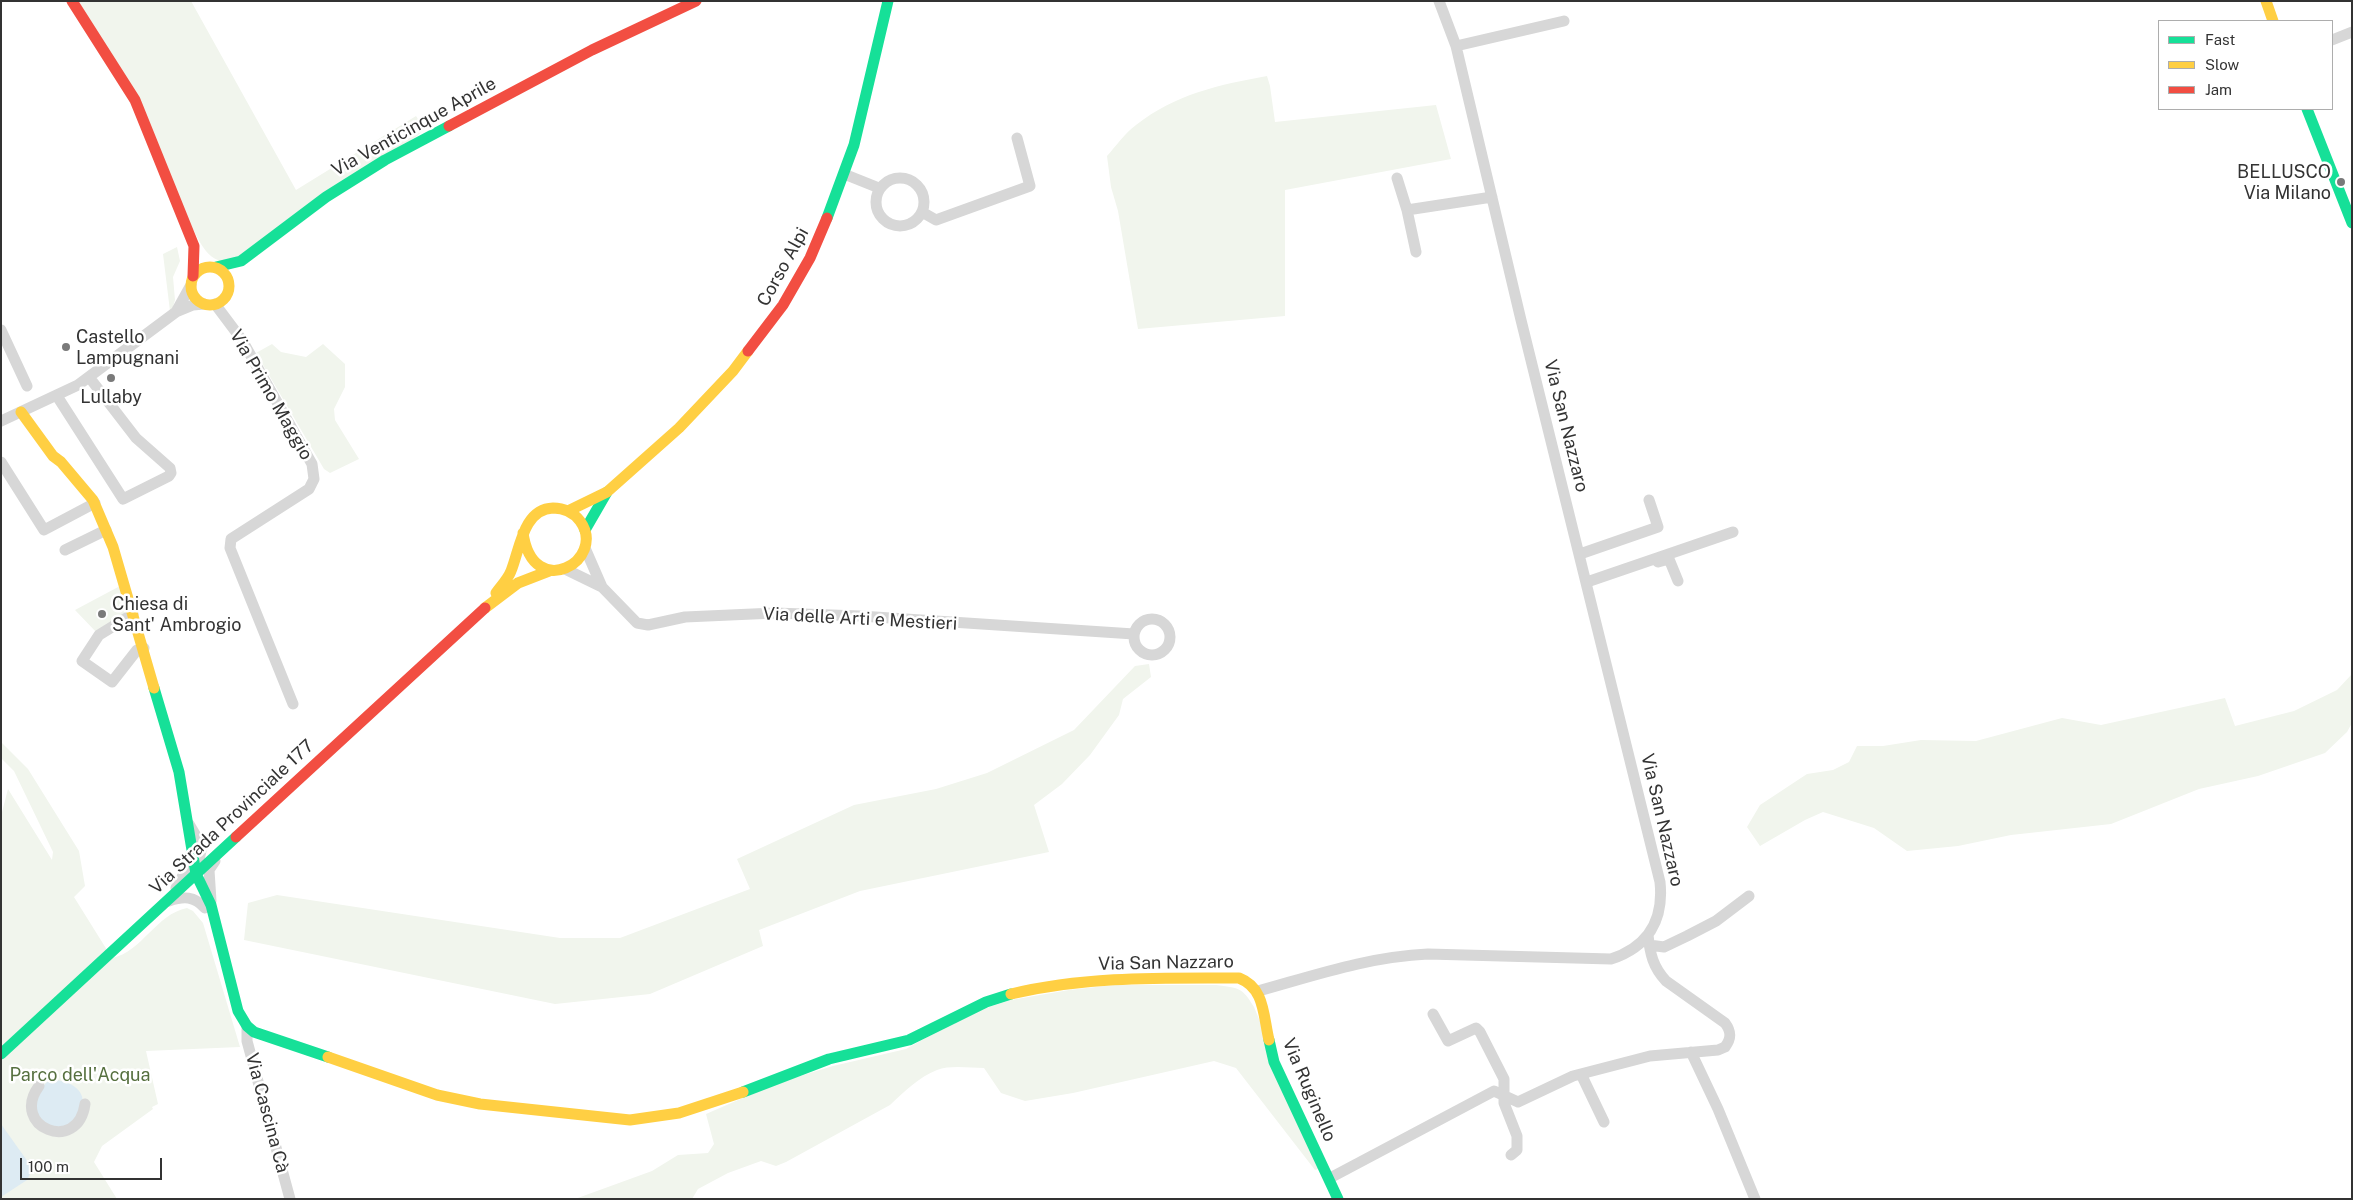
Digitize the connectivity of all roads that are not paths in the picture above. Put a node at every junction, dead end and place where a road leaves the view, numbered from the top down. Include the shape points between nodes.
1 (72, 1) edge
2 (696, 1) edge
3 (888, 1) edge
4 (1439, 1) edge
5 (2266, 1) edge
6 (2273, 20) edge
7 (1564, 21) dead end
8 (2352, 32) edge
9 (2333, 40) edge
10 (1456, 46) junction
11 (2308, 110) edge
12 (1017, 138) dead end
13 (844, 174) junction
14 (1397, 178) dead end
15 (879, 188) junction
16 (1492, 197) junction
17 (1407, 210) junction
18 (922, 212) junction
19 (2352, 223) edge
20 (194, 246) junction
21 (1416, 252) dead end
22 (241, 261) junction
23 (214, 267) junction
24 (192, 280) junction
25 (229, 291) junction
26 (210, 304) junction
27 (176, 312) junction
28 (1, 330) edge
29 (89, 377) junction
30 (27, 386) dead end
31 (57, 396) junction
32 (21, 412) junction
33 (1, 421) edge
34 (1, 462) edge
35 (607, 492) junction
36 (1649, 500) dead end
37 (95, 503) junction
38 (568, 511) junction
39 (106, 530) junction
40 (585, 530) junction
41 (1733, 532) dead end
42 (523, 533) junction
43 (585, 548) junction
44 (65, 550) dead end
45 (1580, 554) junction
46 (564, 570) junction
47 (549, 571) junction
48 (1678, 581) dead end
49 (1588, 584) junction
50 (602, 588) junction
51 (487, 606) junction
52 (133, 614) junction
53 (1134, 634) dead end
54 (144, 648) junction
55 (294, 704) dead end
56 (185, 816) junction
57 (202, 846) junction
58 (223, 849) junction
59 (190, 853) junction
60 (196, 874) junction
61 (1749, 896) dead end
62 (168, 901) junction
63 (208, 907) junction
64 (1648, 940) junction
65 (1258, 991) junction
66 (1433, 1014) dead end
67 (247, 1026) junction
68 (1691, 1052) junction
69 (1, 1054) edge
70 (1577, 1075) junction
71 (39, 1086) dead end
72 (1504, 1096) junction
73 (85, 1104) dead end
74 (1604, 1122) dead end
75 (1511, 1155) dead end
76 (1330, 1178) junction
77 (290, 1199) edge
78 (1338, 1199) edge
79 (1754, 1199) edge

1 - 20 street via 135,100
2 - 22 street, Via Venticinque Aprile via 614,39 363,172
3 - 13 street, Corso Alpi via 854,145
4 - 10 street, Via San Nazzaro
5 - 6 street
7 - 10 street
8 - 9 street
10 - 16 street, Via San Nazzaro
11 - 19 street
12 - 18 street via 1030,186 936,220
13 - 15 street
13 - 35 street, Corso Alpi via 810,258 770,325 705,402
14 - 17 street
15 - 18 street via 894,178 912,180 923,194
15 - 18 street via 875,205 884,221 900,227 909,225
16 - 17 street
16 - 45 street, Via San Nazzaro
17 - 21 street
20 - 23 street
20 - 24 street
22 - 23 street, Via Venticinque Aprile
22 - 25 street
23 - 24 street via 202,268
23 - 25 street via 227,276
24 - 26 street via 195,298
24 - 27 street
25 - 26 street via 223,300
26 - 27 street via 193,305
26 - 55 street, Via Primo Maggio via 242,340 312,464 314,480 309,489 231,539 230,548
27 - 29 street
28 - 30 street
29 - 31 street
29 - 31 street via 136,438 170,468 169,476 123,499
31 - 32 street
32 - 33 street
32 - 37 street via 53,456
34 - 37 street via 44,530
35 - 38 street, Corso Alpi
35 - 40 street, Corso Alpi
36 - 45 street via 1658,527
37 - 39 street
38 - 40 street via 578,518
38 - 42 street, Via Strada Provinciale 177 via 554,508 540,511 530,519
39 - 44 street
39 - 52 street
40 - 43 street
41 - 49 street
42 - 47 street via 525,552 531,561
42 - 51 street, Via Strada Provinciale 177 via 510,573
43 - 46 street via 576,563
43 - 50 street, Via delle Arti e Mestieri
45 - 49 street, Via San Nazzaro
46 - 47 street, Via Strada Provinciale 177
46 - 50 street, Via delle Arti e Mestieri
47 - 51 street, Via Strada Provinciale 177 via 518,583
48 - 49 street via 1669,559
49 - 64 street, Via San Nazzaro via 1660,882 1661,910
50 - 53 street, Via delle Arti e Mestieri via 638,623 648,625 686,616 775,613
51 - 58 street, Via Strada Provinciale 177
52 - 54 street
52 - 54 street via 99,635 82,661 112,682 137,650
54 - 56 street via 179,772
56 - 57 street
56 - 59 street
57 - 58 street
57 - 60 street
58 - 60 street, Via Strada Provinciale 177
58 - 63 street via 209,870
59 - 60 street
59 - 62 street via 186,870
60 - 62 street, Via Strada Provinciale 177
60 - 63 street
61 - 64 street via 1716,921 1664,947
62 - 63 street via 188,897
62 - 69 street, Via Strada Provinciale 177
63 - 67 street via 238,1011
64 - 65 street, Via San Nazzaro via 1611,959 1398,956 1362,961
64 - 68 street via 1654,966 1666,981 1730,1029 1726,1047
65 - 67 street, Via San Nazzaro via 1239,978 1114,979 1010,993 969,1008 941,1026 894,1046 830,1059 680,1114 650,1120 480,1104 437,1095 260,1035
65 - 76 street, Via Ruginello via 1274,1062
66 - 72 street via 1448,1040 1476,1028 1480,1032 1504,1079
67 - 77 street, Via Cascina Cà via 247,1041
68 - 70 street via 1650,1056
68 - 79 street
70 - 72 street via 1518,1102
70 - 74 street
71 - 73 street via 31,1101 32,1110 34,1118 48,1130 65,1131 73,1127 80,1121
72 - 75 street via 1518,1136 1517,1150
72 - 76 street via 1494,1092 1487,1094
76 - 78 street, Via Ruginello

